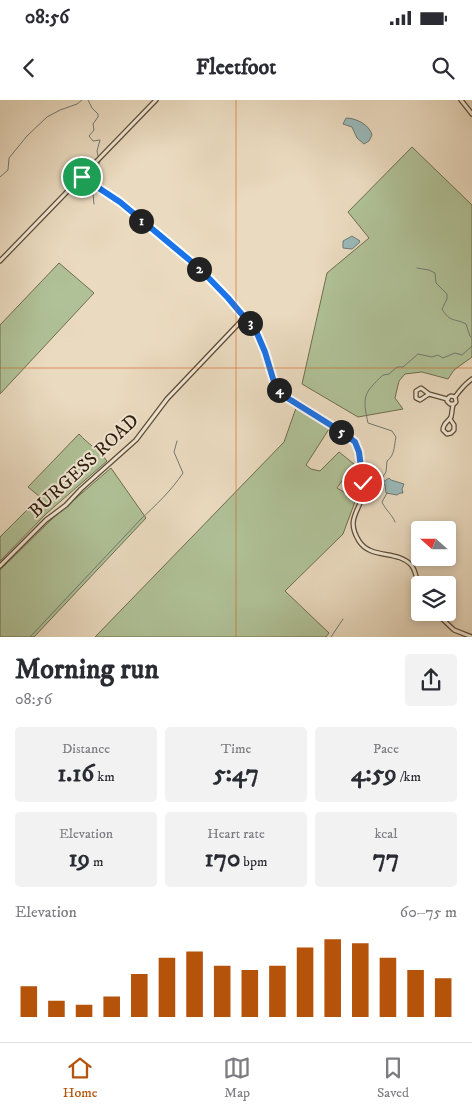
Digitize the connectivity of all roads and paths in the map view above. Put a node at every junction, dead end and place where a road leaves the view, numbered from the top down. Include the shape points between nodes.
1 (156, 100) edge
2 (461, 100) edge
3 (472, 114) edge
4 (82, 177) junction
5 (0, 260) edge
6 (245, 317) junction
7 (472, 379) edge
8 (429, 394) dead end
9 (455, 397) junction
10 (448, 399) junction
11 (453, 405) junction
12 (450, 419) junction
13 (0, 566) edge
14 (416, 576) edge
15 (445, 621) edge
16 (472, 637) edge

1 - 4 street
2 - 3 street
4 - 5 street
4 - 6 street via 115,198 199,268
6 - 13 street, BURGESS ROAD via 167,399 136,440
6 - 14 street via 260,339 279,390 345,434 356,445 364,488 353,518 363,546 406,561
7 - 9 street
8 - 10 street
9 - 10 street
9 - 11 street
10 - 11 street
11 - 12 street
12 - 12 street via 443,427 447,434 454,430
15 - 16 street via 454,630

